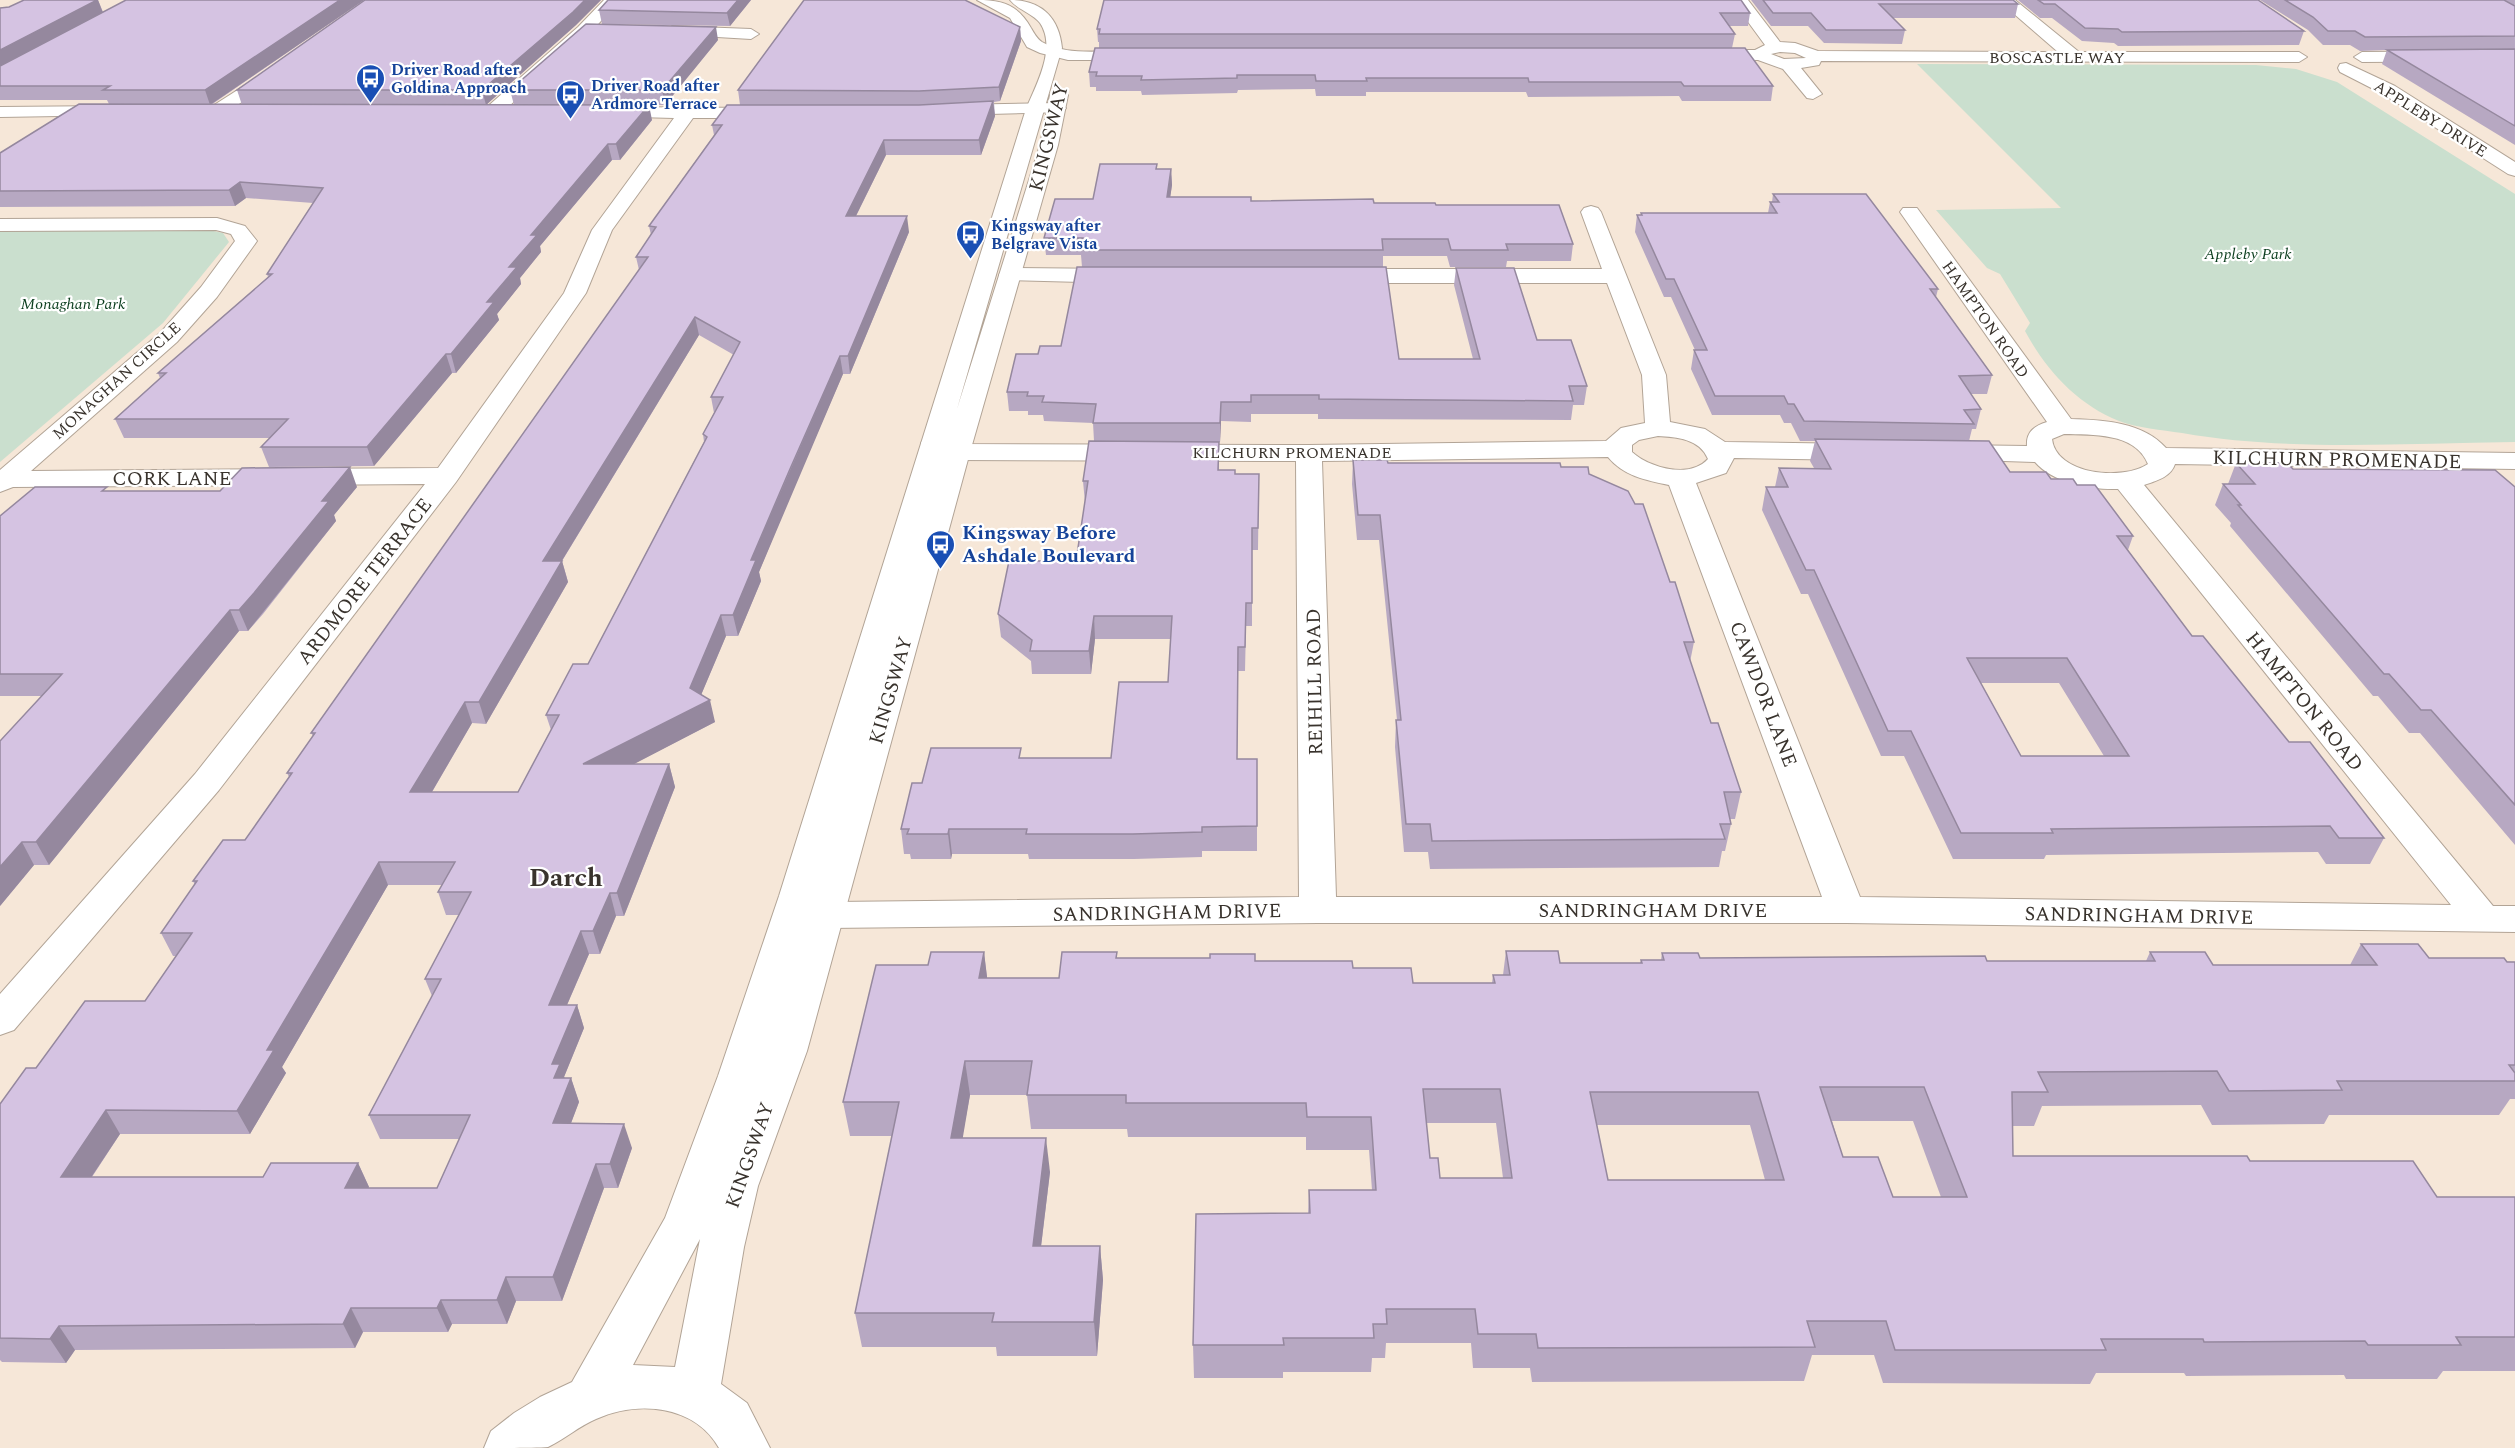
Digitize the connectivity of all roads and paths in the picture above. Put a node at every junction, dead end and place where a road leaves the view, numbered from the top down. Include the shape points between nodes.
1 (612, 0) edge
2 (985, 0) edge
3 (1018, 0) edge
4 (1032, 0) edge
5 (1740, 0) edge
6 (2006, 0) edge
7 (584, 30) junction
8 (606, 30) edge
9 (651, 31) edge
10 (751, 34) dead end
11 (1776, 48) junction
12 (1062, 53) junction
13 (1156, 55) edge
14 (1688, 55) edge
15 (1761, 56) junction
16 (1815, 56) junction
17 (2309, 56) dead end
18 (2515, 56) edge
19 (2075, 57) junction
20 (292, 59) edge
21 (1788, 64) junction
22 (1813, 94) dead end
23 (126, 111) edge
24 (194, 111) edge
25 (217, 111) junction
26 (252, 111) edge
27 (470, 111) edge
28 (493, 111) junction
29 (0, 112) edge
30 (516, 112) edge
31 (585, 112) edge
32 (687, 113) junction
33 (781, 113) edge
34 (931, 113) edge
35 (1045, 113) junction
36 (2480, 148) junction
37 (2515, 148) edge
38 (2515, 170) edge
39 (1591, 212) dead end
40 (1910, 212) dead end
41 (0, 225) edge
42 (1010, 275) junction
43 (1144, 276) edge
44 (1322, 276) edge
45 (1615, 276) junction
46 (2063, 426) junction
47 (1658, 428) junction
48 (945, 447) junction
49 (1616, 449) junction
50 (1719, 450) junction
51 (1886, 452) edge
52 (1310, 453) junction
53 (1933, 453) edge
54 (2041, 454) junction
55 (32, 455) junction
56 (2160, 456) junction
57 (2515, 461) edge
58 (454, 465) junction
59 (1680, 478) junction
60 (3, 481) edge
61 (2127, 482) junction
62 (812, 905) junction
63 (1318, 910) junction
64 (1846, 910) junction
65 (2500, 920) edge
66 (0, 1020) edge
67 (694, 1394) junction
68 (591, 1395) junction
69 (509, 1448) edge
70 (745, 1448) edge

1 - 7 street
2 - 12 street, KINGSWAY via 1016,15 1034,44
3 - 12 street, KINGSWAY via 1044,18 1055,32
4 - 12 street, KINGSWAY via 1062,23 1069,39
5 - 11 street
6 - 19 street
7 - 8 street
7 - 28 street
9 - 10 street
11 - 15 street via 1763,51
11 - 16 street
12 - 13 street
12 - 35 street, KINGSWAY
14 - 15 street
15 - 21 street
16 - 19 street, BOSCASTLE WAY
16 - 21 street via 1813,61
17 - 19 street, BOSCASTLE WAY
18 - 36 street, APPLEBY DRIVE via 2362,57 2339,62
20 - 25 street
21 - 22 street
23 - 29 street
24 - 25 street
25 - 26 street
27 - 28 street
28 - 30 street
31 - 32 street
32 - 33 street
32 - 58 street, ARDMORE TERRACE via 602,230 575,293
34 - 35 street via 960,117
35 - 42 street, KINGSWAY via 1049,145
35 - 48 street, KINGSWAY
36 - 37 street
36 - 38 street, APPLEBY DRIVE
39 - 45 street
40 - 46 street, HAMPTON ROAD
41 - 55 street, MONAGHAN CIRCLE via 217,224 238,230 246,241 209,292 169,337
42 - 43 street
42 - 48 street, KINGSWAY
44 - 45 street
45 - 47 street via 1654,375
46 - 54 street via 2039,436
46 - 56 street via 2119,432 2139,439
47 - 49 street via 1626,434
47 - 50 street via 1693,433
48 - 52 street, KILCHURN PROMENADE
48 - 62 street, KINGSWAY
49 - 52 street, KILCHURN PROMENADE
49 - 59 street via 1619,458 1629,466 1662,477
50 - 51 street
50 - 59 street via 1721,459 1717,467
52 - 63 street, REIHILL ROAD
53 - 54 street
54 - 61 street via 2064,470 2084,477
55 - 58 street, CORK LANE
55 - 60 street, MONAGHAN CIRCLE
56 - 57 street, KILCHURN PROMENADE
56 - 61 street via 2162,466 2156,474
58 - 60 street, CORK LANE
58 - 66 street, ARDMORE TERRACE via 207,782
59 - 64 street, CAWDOR LANE
61 - 65 street, HAMPTON ROAD
62 - 63 street, SANDRINGHAM DRIVE
62 - 67 street, KINGSWAY via 786,1051 736,1186
62 - 68 street, KINGSWAY via 739,1076 686,1222
63 - 64 street, SANDRINGHAM DRIVE
64 - 65 street, SANDRINGHAM DRIVE
67 - 68 street via 662,1387 627,1387
67 - 70 street via 727,1417
68 - 69 street via 560,1409

